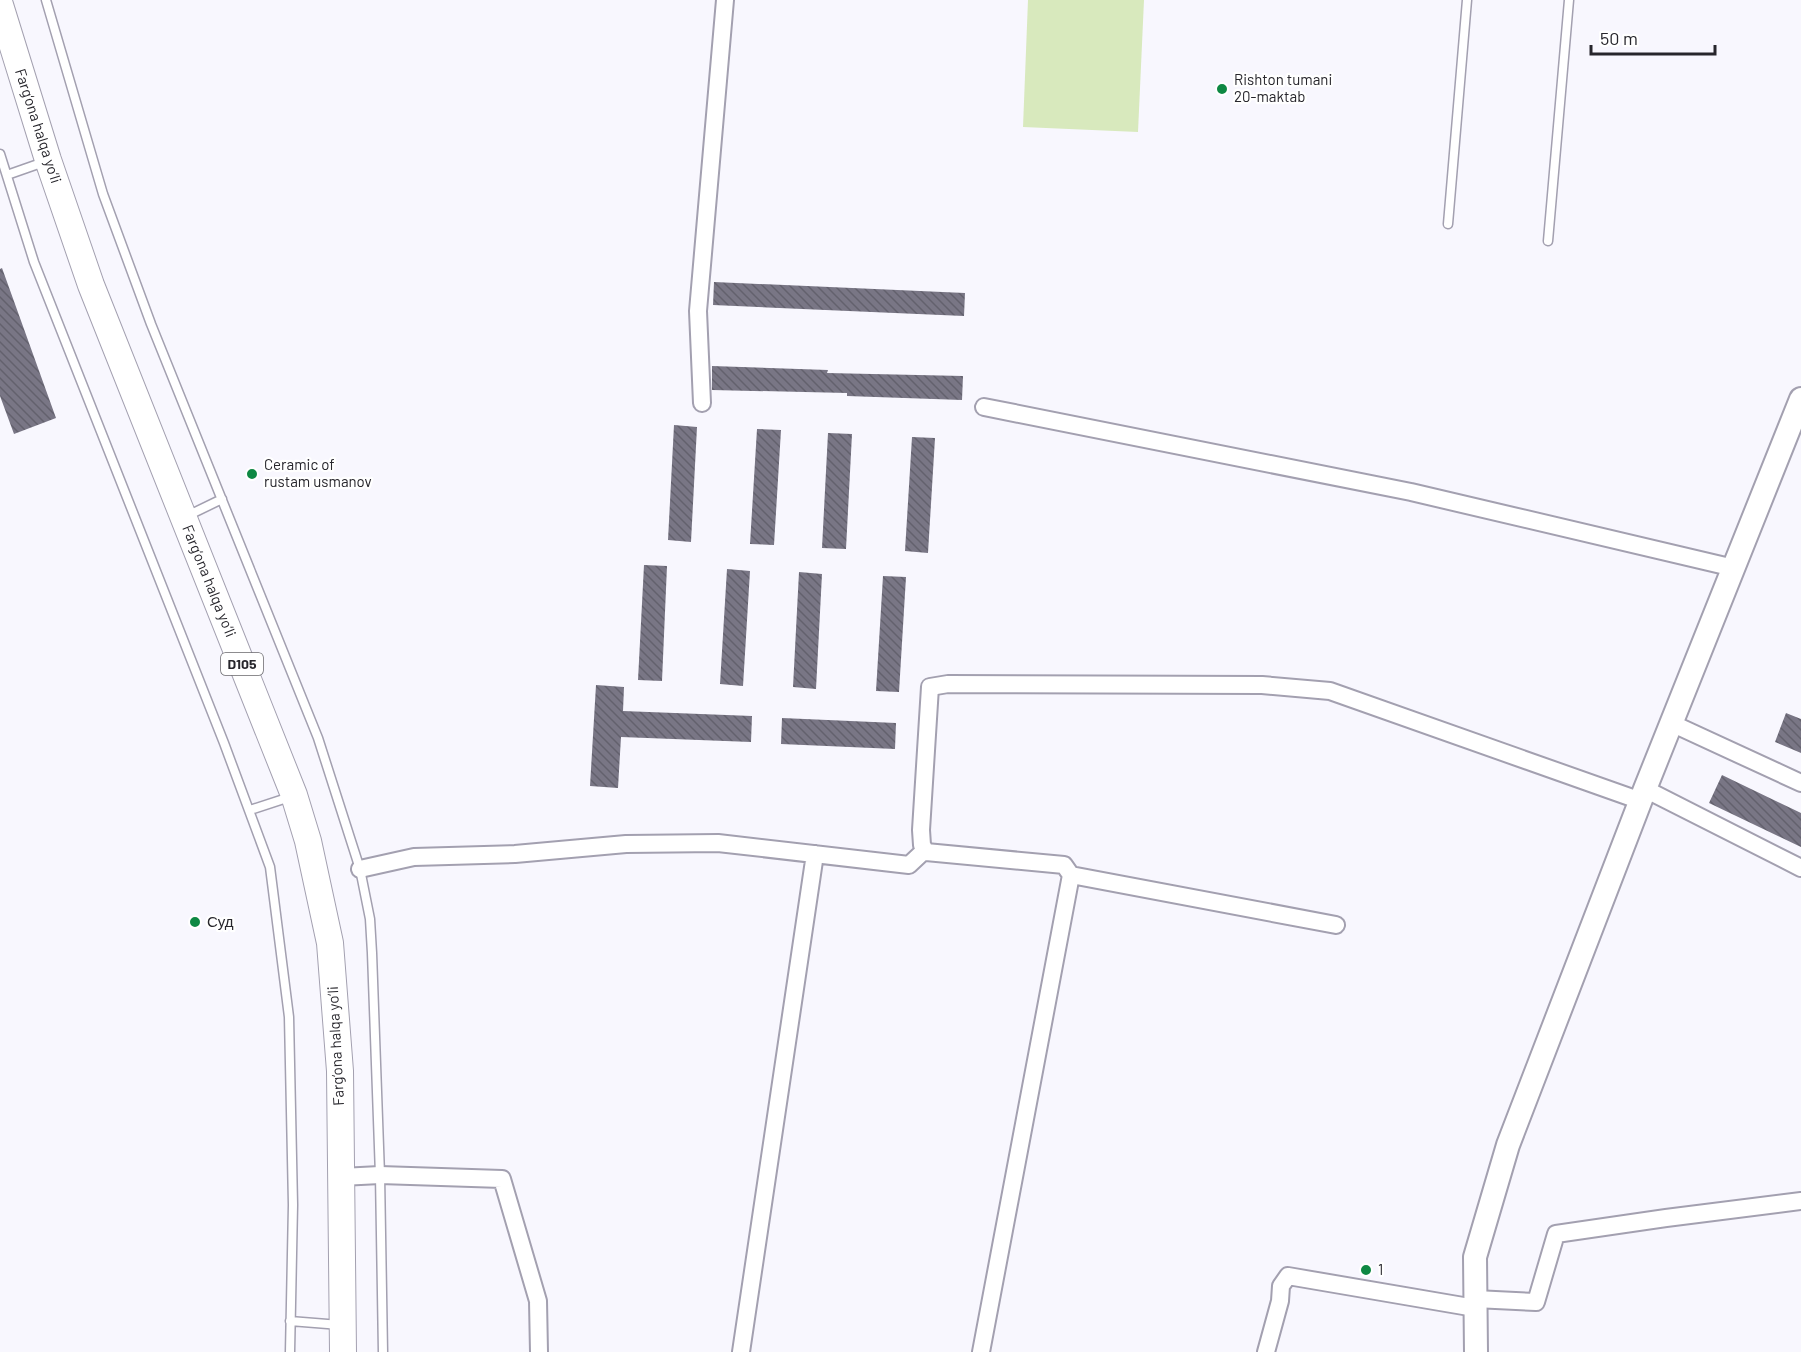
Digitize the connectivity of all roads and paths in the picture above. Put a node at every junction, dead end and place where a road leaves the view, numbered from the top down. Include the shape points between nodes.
1 (46, 0) edge
2 (724, 0) edge
3 (1467, 0) edge
4 (1569, 0) edge
5 (0, 5) edge
6 (0, 154) edge
7 (48, 160) junction
8 (7, 175) junction
9 (1448, 224) dead end
10 (1548, 241) dead end
11 (1801, 399) edge
12 (702, 403) dead end
13 (984, 407) dead end
14 (1796, 426) edge
15 (222, 499) junction
16 (184, 518) junction
17 (1734, 568) junction
18 (1671, 723) junction
19 (1801, 783) edge
20 (294, 795) junction
21 (1643, 795) junction
22 (250, 810) junction
23 (925, 850) junction
24 (815, 854) junction
25 (1801, 868) edge
26 (360, 869) junction
27 (1071, 875) junction
28 (1336, 925) dead end
29 (380, 1175) junction
30 (340, 1177) junction
31 (1801, 1201) edge
32 (1475, 1304) junction
33 (290, 1321) junction
34 (343, 1325) junction
35 (290, 1352) edge
36 (343, 1352) edge
37 (383, 1352) edge
38 (539, 1352) edge
39 (741, 1352) edge
40 (981, 1352) edge
41 (1266, 1352) edge
42 (1476, 1352) edge

1 - 15 lane via 103,194
2 - 12 street via 699,311
3 - 9 lane
4 - 10 lane
5 - 7 main road, Farg‘ona halqa yo‘li / D105
6 - 8 lane
7 - 8 lane
7 - 16 main road, Farg‘ona halqa yo‘li / D105 via 91,285
8 - 22 lane via 34,262
11 - 14 street
13 - 17 street via 1411,492
14 - 17 street
15 - 16 lane
15 - 26 lane via 318,738
16 - 20 main road, Farg‘ona halqa yo‘li / D105
17 - 18 street
18 - 19 street
18 - 21 street
20 - 22 lane
20 - 30 main road, Farg‘ona halqa yo‘li / D105 via 330,943 340,1071
21 - 23 street via 1330,691 1262,685 948,684 930,687 921,830
21 - 25 street
21 - 32 street via 1508,1145 1475,1257
22 - 33 lane via 270,867 289,1017 293,1205
23 - 24 street via 909,865
23 - 27 street via 1064,865
24 - 26 street via 718,843 626,844 515,854 414,857
24 - 39 street
26 - 29 lane via 370,919
27 - 28 street
27 - 40 street
29 - 30 street
29 - 37 lane
29 - 38 street via 502,1179 538,1301
30 - 34 main road, Farg‘ona halqa yo‘li / D105
31 - 32 street via 1556,1234 1536,1302
32 - 41 street via 1288,1276 1281,1286
32 - 42 street
33 - 34 lane
33 - 35 lane
34 - 36 main road, Farg‘ona halqa yo‘li / D105

